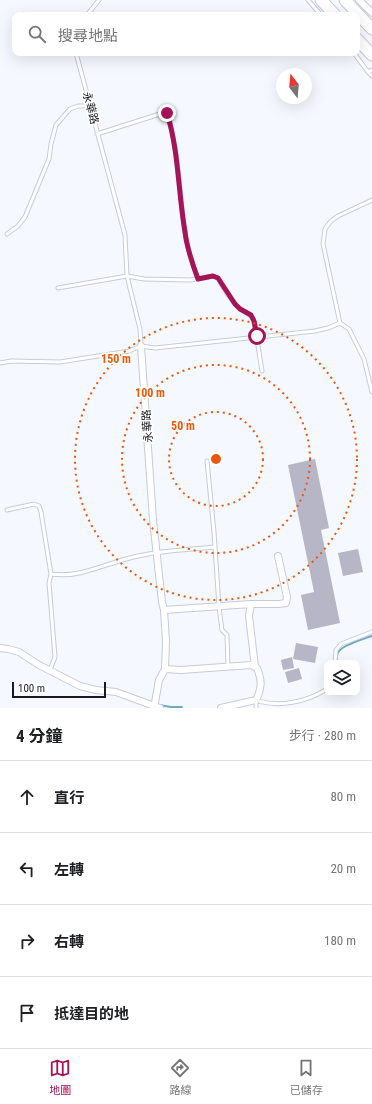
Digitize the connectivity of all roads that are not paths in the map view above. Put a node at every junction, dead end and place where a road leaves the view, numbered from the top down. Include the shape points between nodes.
1 (99, 0) edge
2 (308, 0) edge
3 (321, 0) edge
4 (345, 0) edge
5 (359, 0) edge
6 (89, 12) edge
7 (318, 12) edge
8 (332, 12) edge
9 (356, 12) edge
10 (372, 13) edge
11 (360, 17) edge
12 (372, 30) edge
13 (360, 42) edge
14 (372, 55) edge
15 (77, 56) edge
16 (356, 56) edge
17 (372, 70) edge
18 (368, 72) junction
19 (372, 76) edge
20 (90, 106) junction
21 (98, 134) junction
22 (372, 200) edge
23 (7, 234) dead end
24 (128, 276) junction
25 (198, 279) junction
26 (58, 288) dead end
27 (340, 323) junction
28 (257, 336) junction
29 (141, 346) junction
30 (0, 363) edge
31 (262, 371) dead end
32 (372, 392) edge
33 (207, 461) dead end
34 (7, 510) dead end
35 (215, 547) junction
36 (156, 553) junction
37 (278, 556) dead end
38 (51, 574) junction
39 (251, 604) junction
40 (219, 606) junction
41 (164, 610) junction
42 (372, 632) edge
43 (0, 648) edge
44 (335, 660) edge
45 (228, 667) junction
46 (255, 667) junction
47 (165, 669) junction
48 (50, 670) junction
49 (324, 691) edge
50 (256, 700) junction
51 (156, 707) edge
52 (220, 708) edge
53 (256, 708) edge

1 - 6 lane
2 - 7 lane
3 - 8 highway
4 - 9 highway
5 - 10 street
11 - 12 highway
13 - 14 highway
15 - 20 lane, 永華路
16 - 18 lane
17 - 18 lane
18 - 19 lane
20 - 21 lane, 永華路
20 - 23 lane via 70,109 56,125 49,159 25,217
21 - 24 lane, 永華路 via 125,235
21 - 25 lane via 135,120 167,113 174,139 185,232
22 - 27 lane via 338,216 325,229 323,244
24 - 25 lane via 144,279
24 - 26 lane
24 - 29 lane, 永華路 via 140,329
25 - 28 lane via 213,276 218,278 235,304 251,315
27 - 28 lane via 314,331
27 - 32 lane via 348,328 364,359
28 - 29 lane via 155,348
28 - 31 lane
29 - 30 lane via 74,360
29 - 36 street, 永華路
33 - 35 lane
34 - 38 lane via 34,504 39,506
35 - 36 lane
35 - 40 lane
36 - 38 lane via 126,559 86,573 65,576
36 - 41 street, 永華路
37 - 39 street via 286,602
38 - 48 lane via 49,583 55,657
39 - 40 street
39 - 46 street via 249,616
40 - 41 street
40 - 45 lane via 222,630 227,635
41 - 47 street, 永華路
42 - 44 lane via 341,644 336,650
43 - 48 street via 18,652
45 - 46 street
45 - 47 street
46 - 50 street via 260,676 260,691
47 - 51 street, 永華路 via 159,680
48 - 51 street via 80,686 116,692
49 - 50 lane via 307,700 295,702 265,704
50 - 52 street
50 - 53 lane

